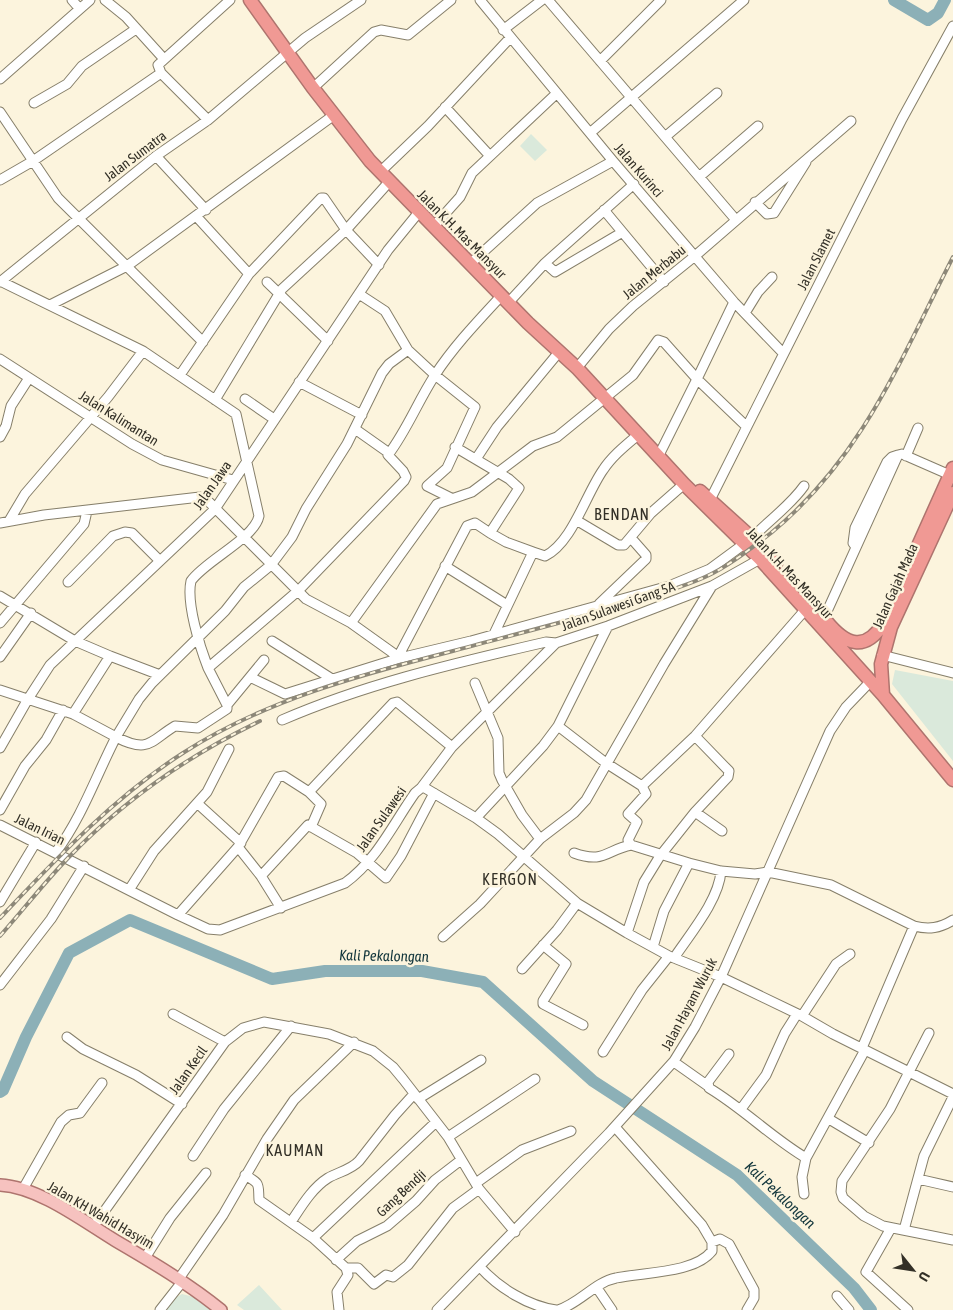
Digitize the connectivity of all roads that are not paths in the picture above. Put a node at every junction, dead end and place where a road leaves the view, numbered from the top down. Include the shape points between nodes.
1 (72, 0) edge
2 (90, 0) edge
3 (105, 0) edge
4 (230, 0) edge
5 (250, 0) edge
6 (361, 0) edge
7 (451, 0) edge
8 (480, 0) edge
9 (542, 0) edge
10 (548, 0) edge
11 (661, 0) edge
12 (744, 0) edge
13 (79, 8) junction
14 (953, 26) edge
15 (136, 29) junction
16 (503, 30) junction
17 (510, 38) junction
18 (288, 53) junction
19 (164, 59) junction
20 (600, 61) junction
21 (161, 73) junction
22 (0, 79) edge
23 (313, 88) junction
24 (718, 92) dead end
25 (556, 94) junction
26 (630, 99) junction
27 (34, 103) dead end
28 (445, 107) junction
29 (0, 112) edge
30 (334, 115) junction
31 (208, 120) junction
32 (851, 120) dead end
33 (758, 126) dead end
34 (590, 133) junction
35 (665, 137) junction
36 (810, 155) junction
37 (156, 156) junction
38 (490, 156) junction
39 (33, 161) junction
40 (613, 161) junction
41 (380, 172) junction
42 (699, 177) junction
43 (0, 180) edge
44 (389, 182) junction
45 (634, 184) junction
46 (755, 202) junction
47 (206, 210) junction
48 (604, 210) junction
49 (419, 212) junction
50 (79, 216) junction
51 (196, 216) junction
52 (736, 220) junction
53 (434, 226) junction
54 (346, 230) junction
55 (621, 233) junction
56 (695, 256) junction
57 (471, 263) junction
58 (545, 263) junction
59 (379, 265) junction
60 (128, 266) junction
61 (249, 274) junction
62 (772, 277) dead end
63 (0, 281) edge
64 (267, 282) dead end
65 (664, 282) junction
66 (278, 294) junction
67 (359, 294) junction
68 (505, 299) junction
69 (734, 302) junction
70 (50, 305) junction
71 (745, 313) junction
72 (328, 341) junction
73 (203, 342) junction
74 (408, 350) junction
75 (143, 351) junction
76 (559, 352) junction
77 (783, 353) junction
78 (0, 360) edge
79 (577, 368) junction
80 (180, 375) junction
81 (435, 376) junction
82 (29, 378) junction
83 (697, 379) junction
84 (299, 382) junction
85 (604, 398) junction
86 (245, 399) dead end
87 (215, 400) junction
88 (362, 415) junction
89 (91, 416) junction
90 (274, 419) junction
91 (746, 426) junction
92 (918, 428) dead end
93 (355, 429) junction
94 (639, 434) junction
95 (0, 437) edge
96 (455, 447) junction
97 (388, 453) junction
98 (659, 455) junction
99 (902, 455) junction
100 (247, 459) junction
101 (476, 459) junction
102 (951, 471) edge
103 (498, 472) junction
104 (674, 472) junction
105 (233, 480) junction
106 (684, 484) junction
107 (804, 486) dead end
108 (953, 493) edge
109 (450, 498) junction
110 (709, 503) junction
111 (215, 509) junction
112 (87, 511) junction
113 (576, 520) junction
114 (4, 522) edge
115 (490, 533) junction
116 (243, 536) junction
117 (631, 538) junction
118 (748, 541) junction
119 (534, 552) junction
120 (760, 559) junction
121 (160, 562) junction
122 (271, 565) junction
123 (445, 566) junction
124 (68, 582) dead end
125 (712, 586) junction
126 (299, 590) junction
127 (0, 596) edge
128 (14, 604) junction
129 (896, 604) junction
130 (508, 605) junction
131 (599, 605) junction
132 (805, 610) junction
133 (31, 613) junction
134 (824, 618) junction
135 (0, 623) edge
136 (351, 623) junction
137 (608, 626) junction
138 (494, 634) junction
139 (198, 636) junction
140 (75, 641) junction
141 (272, 642) dead end
142 (556, 643) junction
143 (110, 656) junction
144 (882, 656) junction
145 (0, 657) edge
146 (399, 657) junction
147 (264, 660) dead end
148 (208, 668) junction
149 (953, 673) edge
150 (160, 674) junction
151 (250, 677) junction
152 (332, 679) junction
153 (870, 682) junction
154 (475, 683) dead end
155 (0, 690) edge
156 (883, 695) junction
157 (28, 699) junction
158 (227, 705) junction
159 (63, 710) junction
160 (487, 711) junction
161 (73, 714) junction
162 (282, 720) dead end
163 (558, 726) junction
164 (695, 736) junction
165 (116, 737) junction
166 (452, 747) junction
167 (0, 748) edge
168 (229, 749) dead end
169 (606, 763) junction
170 (953, 780) edge
171 (642, 786) junction
172 (506, 787) junction
173 (421, 788) junction
174 (309, 792) junction
175 (434, 793) junction
176 (197, 803) junction
177 (0, 810) edge
178 (695, 812) junction
179 (476, 818) junction
180 (0, 825) edge
181 (318, 830) junction
182 (722, 831) dead end
183 (540, 839) junction
184 (36, 842) junction
185 (239, 845) junction
186 (631, 845) junction
187 (56, 852) junction
188 (574, 853) dead end
189 (660, 856) junction
190 (524, 857) junction
191 (68, 858) joint
192 (369, 862) junction
193 (689, 863) junction
194 (84, 866) junction
195 (721, 871) junction
196 (768, 872) junction
197 (261, 876) junction
198 (129, 890) junction
199 (0, 902) edge
200 (577, 903) junction
201 (281, 908) junction
202 (178, 915) junction
203 (953, 920) edge
204 (914, 926) junction
205 (627, 933) junction
206 (443, 937) dead end
207 (543, 945) junction
208 (652, 947) junction
209 (850, 954) dead end
210 (672, 957) junction
211 (522, 969) dead end
212 (721, 977) junction
213 (0, 985) edge
214 (173, 1014) dead end
215 (799, 1015) junction
216 (583, 1025) dead end
217 (291, 1026) junction
218 (929, 1033) dead end
219 (67, 1037) dead end
220 (225, 1042) junction
221 (354, 1042) junction
222 (864, 1049) junction
223 (603, 1052) dead end
224 (729, 1054) dead end
225 (482, 1060) dead end
226 (674, 1062) junction
227 (910, 1071) junction
228 (535, 1079) dead end
229 (102, 1082) dead end
230 (708, 1086) junction
231 (953, 1096) edge
232 (416, 1097) junction
233 (182, 1104) junction
234 (740, 1109) junction
235 (829, 1119) junction
236 (436, 1122) junction
237 (616, 1126) junction
238 (571, 1131) dead end
239 (448, 1138) junction
240 (869, 1143) junction
241 (192, 1156) dead end
242 (806, 1158) junction
243 (462, 1160) junction
244 (206, 1173) dead end
245 (245, 1175) junction
246 (918, 1179) junction
247 (0, 1186) edge
248 (478, 1186) junction
249 (953, 1187) edge
250 (23, 1190) junction
251 (804, 1194) dead end
252 (291, 1222) junction
253 (93, 1227) junction
254 (891, 1228) junction
255 (904, 1230) junction
256 (515, 1232) junction
257 (313, 1238) junction
258 (953, 1240) edge
259 (712, 1242) junction
260 (146, 1258) junction
261 (336, 1260) junction
262 (480, 1266) junction
263 (346, 1268) junction
264 (180, 1281) junction
265 (597, 1288) junction
266 (837, 1296) dead end
267 (160, 1310) edge
268 (221, 1310) edge
269 (339, 1310) edge
270 (437, 1310) edge
271 (557, 1310) edge
272 (611, 1310) edge
273 (747, 1310) edge
274 (849, 1310) edge
275 (908, 1310) edge

1 - 13 street
2 - 13 street
3 - 15 street
4 - 19 street
5 - 18 highway, Jalan K.H. Mas Mansyur
6 - 18 street, Jalan Sumatra
7 - 23 street via 408,35 381,30 374,32
8 - 16 street, Jalan Kurinci
9 - 16 street
10 - 20 street
11 - 20 street
12 - 26 street
13 - 22 street
14 - 77 street, Jalan Slamet
15 - 19 street
15 - 27 street via 82,66 67,84
16 - 17 street, Jalan Kurinci
17 - 25 street, Jalan Kurinci
17 - 28 street
18 - 23 highway, Jalan K.H. Mas Mansyur
18 - 31 street, Jalan Sumatra
19 - 21 street via 158,65
20 - 26 street
21 - 31 street
21 - 39 street
23 - 30 highway, Jalan K.H. Mas Mansyur
24 - 35 street
25 - 34 street, Jalan Kurinci
25 - 38 street
26 - 34 street
26 - 35 street
28 - 38 street
28 - 41 street
29 - 39 street
30 - 41 highway, Jalan K.H. Mas Mansyur
30 - 47 street
31 - 37 street, Jalan Sumatra
32 - 36 street, Jalan Merbabu
33 - 42 street
34 - 40 street, Jalan Kurinci
35 - 42 street
36 - 46 street, Jalan Merbabu
36 - 46 street, Jalan Merbabu via 774,213 768,214
37 - 47 street
37 - 50 street, Jalan Sumatra
38 - 53 street via 469,178 460,197
39 - 43 street
39 - 50 street via 58,198
40 - 45 street, Jalan Kurinci
40 - 57 street via 537,203
41 - 44 highway, Jalan K.H. Mas Mansyur
42 - 52 street
44 - 49 highway, Jalan K.H. Mas Mansyur
44 - 54 street
45 - 48 street
45 - 56 street, Jalan Kurinci
46 - 52 street, Jalan Merbabu
47 - 51 street
48 - 55 street
48 - 58 street
49 - 53 highway, Jalan K.H. Mas Mansyur
49 - 59 street, Jalan Jawa
50 - 60 street
50 - 63 street, Jalan Sumatra
51 - 60 street
51 - 61 street
52 - 56 street, Jalan Merbabu
53 - 57 highway, Jalan K.H. Mas Mansyur
54 - 59 street
54 - 61 street via 321,198
54 - 66 street
55 - 58 street via 555,272
55 - 65 street
56 - 65 street, Jalan Merbabu
56 - 69 street, Jalan Kurinci
57 - 68 highway, Jalan K.H. Mas Mansyur
58 - 68 street
59 - 67 street, Jalan Jawa
60 - 70 street
60 - 73 street
61 - 73 street
62 - 71 street
63 - 70 street
64 - 66 street
65 - 79 street, Jalan Merbabu via 609,329
66 - 72 street
66 - 87 street
67 - 72 street, Jalan Jawa
67 - 74 street via 385,311
68 - 76 highway, Jalan K.H. Mas Mansyur
68 - 81 street via 458,345
69 - 71 street, Jalan Kurinci
69 - 83 street
70 - 75 street
71 - 77 street, Jalan Kurinci
72 - 84 street, Jalan Jawa
73 - 80 street
74 - 81 street
74 - 88 street via 382,373
75 - 80 street
75 - 89 street
76 - 79 highway, Jalan K.H. Mas Mansyur
76 - 101 street via 497,427
77 - 91 street, Jalan Slamet
78 - 82 street, Jalan Kalimantan
79 - 85 highway, Jalan K.H. Mas Mansyur
80 - 87 street
81 - 96 street via 475,407
81 - 97 street via 403,434
82 - 89 street, Jalan Kalimantan
82 - 95 street via 11,406
83 - 85 street via 664,342 658,340 641,367
83 - 91 street
83 - 98 street
84 - 88 street
84 - 90 street, Jalan Jawa
85 - 94 highway, Jalan K.H. Mas Mansyur
85 - 103 street via 557,437 533,446
86 - 90 street
87 - 100 street via 236,414
88 - 93 street
89 - 105 street, Jalan Kalimantan via 162,460
89 - 114 street
90 - 100 street, Jalan Jawa
91 - 110 street, Jalan Slamet
92 - 99 street
93 - 97 street
93 - 122 street via 292,537
94 - 98 highway, Jalan K.H. Mas Mansyur
94 - 113 street via 603,469
96 - 101 street
96 - 109 street via 447,468 427,486
97 - 126 street via 405,474 404,481
98 - 104 highway, Jalan K.H. Mas Mansyur
99 - 102 street
99 - 134 street
100 - 105 street, Jalan Jawa
100 - 116 street via 259,516
101 - 103 street
102 - 129 highway
103 - 109 street via 472,492
103 - 115 street via 520,490
104 - 106 highway, Jalan K.H. Mas Mansyur
104 - 110 highway, Jalan K.H. Mas Mansyur
105 - 111 street, Jalan Jawa
106 - 110 highway, Jalan K.H. Mas Mansyur
106 - 117 street via 651,513
107 - 118 street
108 - 129 highway, Jalan Gajah Mada
109 - 136 street via 437,504 428,514
110 - 118 highway, Jalan K.H. Mas Mansyur
111 - 112 street via 205,499 195,496
111 - 116 street
111 - 121 street, Jalan Jawa
112 - 114 street
112 - 128 street via 84,524
113 - 117 street via 619,545
113 - 119 street via 550,553
115 - 119 street
115 - 123 street via 475,523 466,526
116 - 122 street
116 - 139 street via 191,581
117 - 131 street via 646,559
118 - 120 highway, Jalan K.H. Mas Mansyur
118 - 131 street via 710,569 689,579
118 - 134 highway, Jalan K.H. Mas Mansyur
119 - 130 street
120 - 125 street, Jalan Sulawesi Gang 5A
120 - 132 highway, Jalan K.H. Mas Mansyur
121 - 124 street via 132,533 120,532 112,536
121 - 140 street, Jalan Jawa
122 - 126 street
122 - 139 street via 244,587 225,611
123 - 130 street
123 - 146 street
125 - 137 street, Jalan Sulawesi Gang 5A
125 - 169 street
126 - 136 street via 310,602
126 - 148 street
127 - 128 street
128 - 133 street
128 - 135 street
129 - 134 highway, Jalan K.H. Mas Mansyur via 870,640 858,643 840,636
129 - 144 highway, Jalan Gajah Mada
130 - 138 street
131 - 138 street
132 - 153 highway, Jalan K.H. Mas Mansyur
132 - 164 street
133 - 140 street
133 - 145 street
136 - 146 street
137 - 142 street, Jalan Sulawesi Gang 5A
137 - 163 street
138 - 146 street
139 - 148 street
139 - 150 street
140 - 143 street
140 - 157 street, Jalan Jawa via 50,665
141 - 152 street
142 - 160 street, Jalan Sulawesi Gang 5A
142 - 162 street via 533,644 401,677
143 - 150 street
143 - 161 street
144 - 149 street
144 - 156 highway, Jalan Gajah Mada
146 - 152 street
147 - 151 street
148 - 158 street
150 - 165 street via 139,699
151 - 152 street via 285,694
151 - 158 street
153 - 156 highway, Jalan K.H. Mas Mansyur
153 - 196 street, Jalan Hayam Wuruk via 830,731
154 - 160 street
155 - 157 street
156 - 170 highway, Jalan K.H. Mas Mansyur
157 - 159 street
157 - 167 street, Jalan Jawa
158 - 165 street via 225,711 201,727 175,726 151,744 130,743
159 - 161 street
159 - 177 street
160 - 166 street, Jalan Sulawesi Gang 5A
160 - 172 street via 498,738 499,773
161 - 165 street
163 - 169 street
163 - 172 street
164 - 171 street
164 - 178 street via 729,772
165 - 187 street via 86,803
166 - 173 street, Jalan Sulawesi Gang 5A
166 - 174 street via 396,702
168 - 176 street via 215,778
169 - 171 street
169 - 183 street via 580,807
171 - 186 street via 646,794 628,814 637,822 628,840
172 - 179 street
172 - 183 street
173 - 175 street, Jalan Sulawesi
173 - 192 street, Jalan Sulawesi
174 - 181 street via 321,804
174 - 185 street via 284,776 278,777
175 - 179 street, Jalan Sulawesi
175 - 192 street via 386,878
176 - 185 street
176 - 198 street via 154,851
178 - 182 street
178 - 189 street
179 - 190 street, Jalan Sulawesi
180 - 184 street, Jalan Irian
181 - 192 street
181 - 197 street via 306,826
183 - 190 street
184 - 187 street, Jalan Irian
184 - 199 street
185 - 197 street
185 - 202 street
186 - 188 street via 607,856 584,857
186 - 189 street
187 - 191 street, Jalan Irian
189 - 193 street
189 - 205 street via 644,882
190 - 200 street, Jalan Sulawesi
190 - 206 street via 480,904
191 - 194 street, Jalan Sulawesi
192 - 201 street, Jalan Sulawesi via 345,883
193 - 195 street
193 - 208 street via 664,912
194 - 198 street, Jalan Sulawesi
194 - 213 street via 50,919
195 - 196 street
195 - 210 street via 720,884 713,899
196 - 204 street via 831,885
196 - 212 street, Jalan Hayam Wuruk
197 - 201 street
198 - 202 street, Jalan Sulawesi
200 - 205 street, Jalan Sulawesi
200 - 207 street
201 - 202 street, Jalan Sulawesi via 220,930 208,929
203 - 204 street via 941,927
204 - 222 street
205 - 208 street, Jalan Sulawesi
207 - 211 street
207 - 216 street via 566,964 543,1004
208 - 210 street, Jalan Sulawesi
209 - 215 street via 836,964
210 - 212 street, Jalan Sulawesi
210 - 223 street via 642,990
212 - 215 street, Jalan Sulawesi
212 - 226 street, Jalan Hayam Wuruk
214 - 220 street
215 - 222 street, Jalan Sulawesi
215 - 234 street via 785,1033 766,1076
217 - 220 street, Jalan Kecil via 264,1022 252,1024
217 - 221 street, Jalan Kecil
217 - 241 street via 224,1109
218 - 227 street
219 - 233 street
220 - 233 street, Jalan Kecil
221 - 232 street, Jalan Kecil via 373,1051 393,1067
221 - 245 street via 294,1100
222 - 227 street, Jalan Sulawesi
222 - 235 street
224 - 230 street
225 - 232 street
226 - 230 street
226 - 237 street, Jalan Hayam Wuruk
227 - 231 street, Jalan Sulawesi
227 - 240 street
228 - 239 street
229 - 250 street via 80,1113 68,1115 61,1122
230 - 234 street
231 - 246 street via 929,1144
232 - 236 street, Jalan Kecil
232 - 252 street via 395,1115 355,1166 326,1179
233 - 253 street, Jalan Kecil
234 - 242 street via 782,1144
235 - 240 street
235 - 242 street
236 - 239 street, Jalan Kecil
236 - 257 street
237 - 256 street, Jalan Hayam Wuruk
237 - 259 street via 702,1225
238 - 248 street via 522,1150
239 - 243 street, Jalan Kecil
240 - 254 street via 842,1181 841,1192 864,1216
242 - 251 street via 802,1176
243 - 248 street, Jalan Kecil
243 - 261 street, Gang Bendji via 435,1180 387,1226 357,1242
244 - 260 street via 170,1218
245 - 252 street via 260,1186 260,1200
245 - 264 street
246 - 249 street
246 - 255 street
247 - 250 main road, Jalan KH Wahid Hasyim
248 - 256 street, Jalan Kecil
248 - 263 street via 453,1208 408,1265 393,1277 386,1275 374,1284 358,1268
250 - 253 main road, Jalan KH Wahid Hasyim
252 - 257 street
253 - 260 main road, Jalan KH Wahid Hasyim
254 - 255 street
254 - 275 street via 866,1272
255 - 258 street
256 - 262 street, Jalan Hayam Wuruk
257 - 261 street
259 - 265 street via 712,1251 704,1258 674,1269 616,1278
259 - 273 street via 720,1239 729,1244 754,1290 754,1298
260 - 264 main road, Jalan KH Wahid Hasyim
261 - 263 street
262 - 270 street, Jalan Hayam Wuruk
262 - 271 street via 511,1292
263 - 269 street via 348,1274 336,1294
264 - 267 street
264 - 268 main road, Jalan KH Wahid Hasyim
265 - 271 street
265 - 272 street
266 - 274 street

